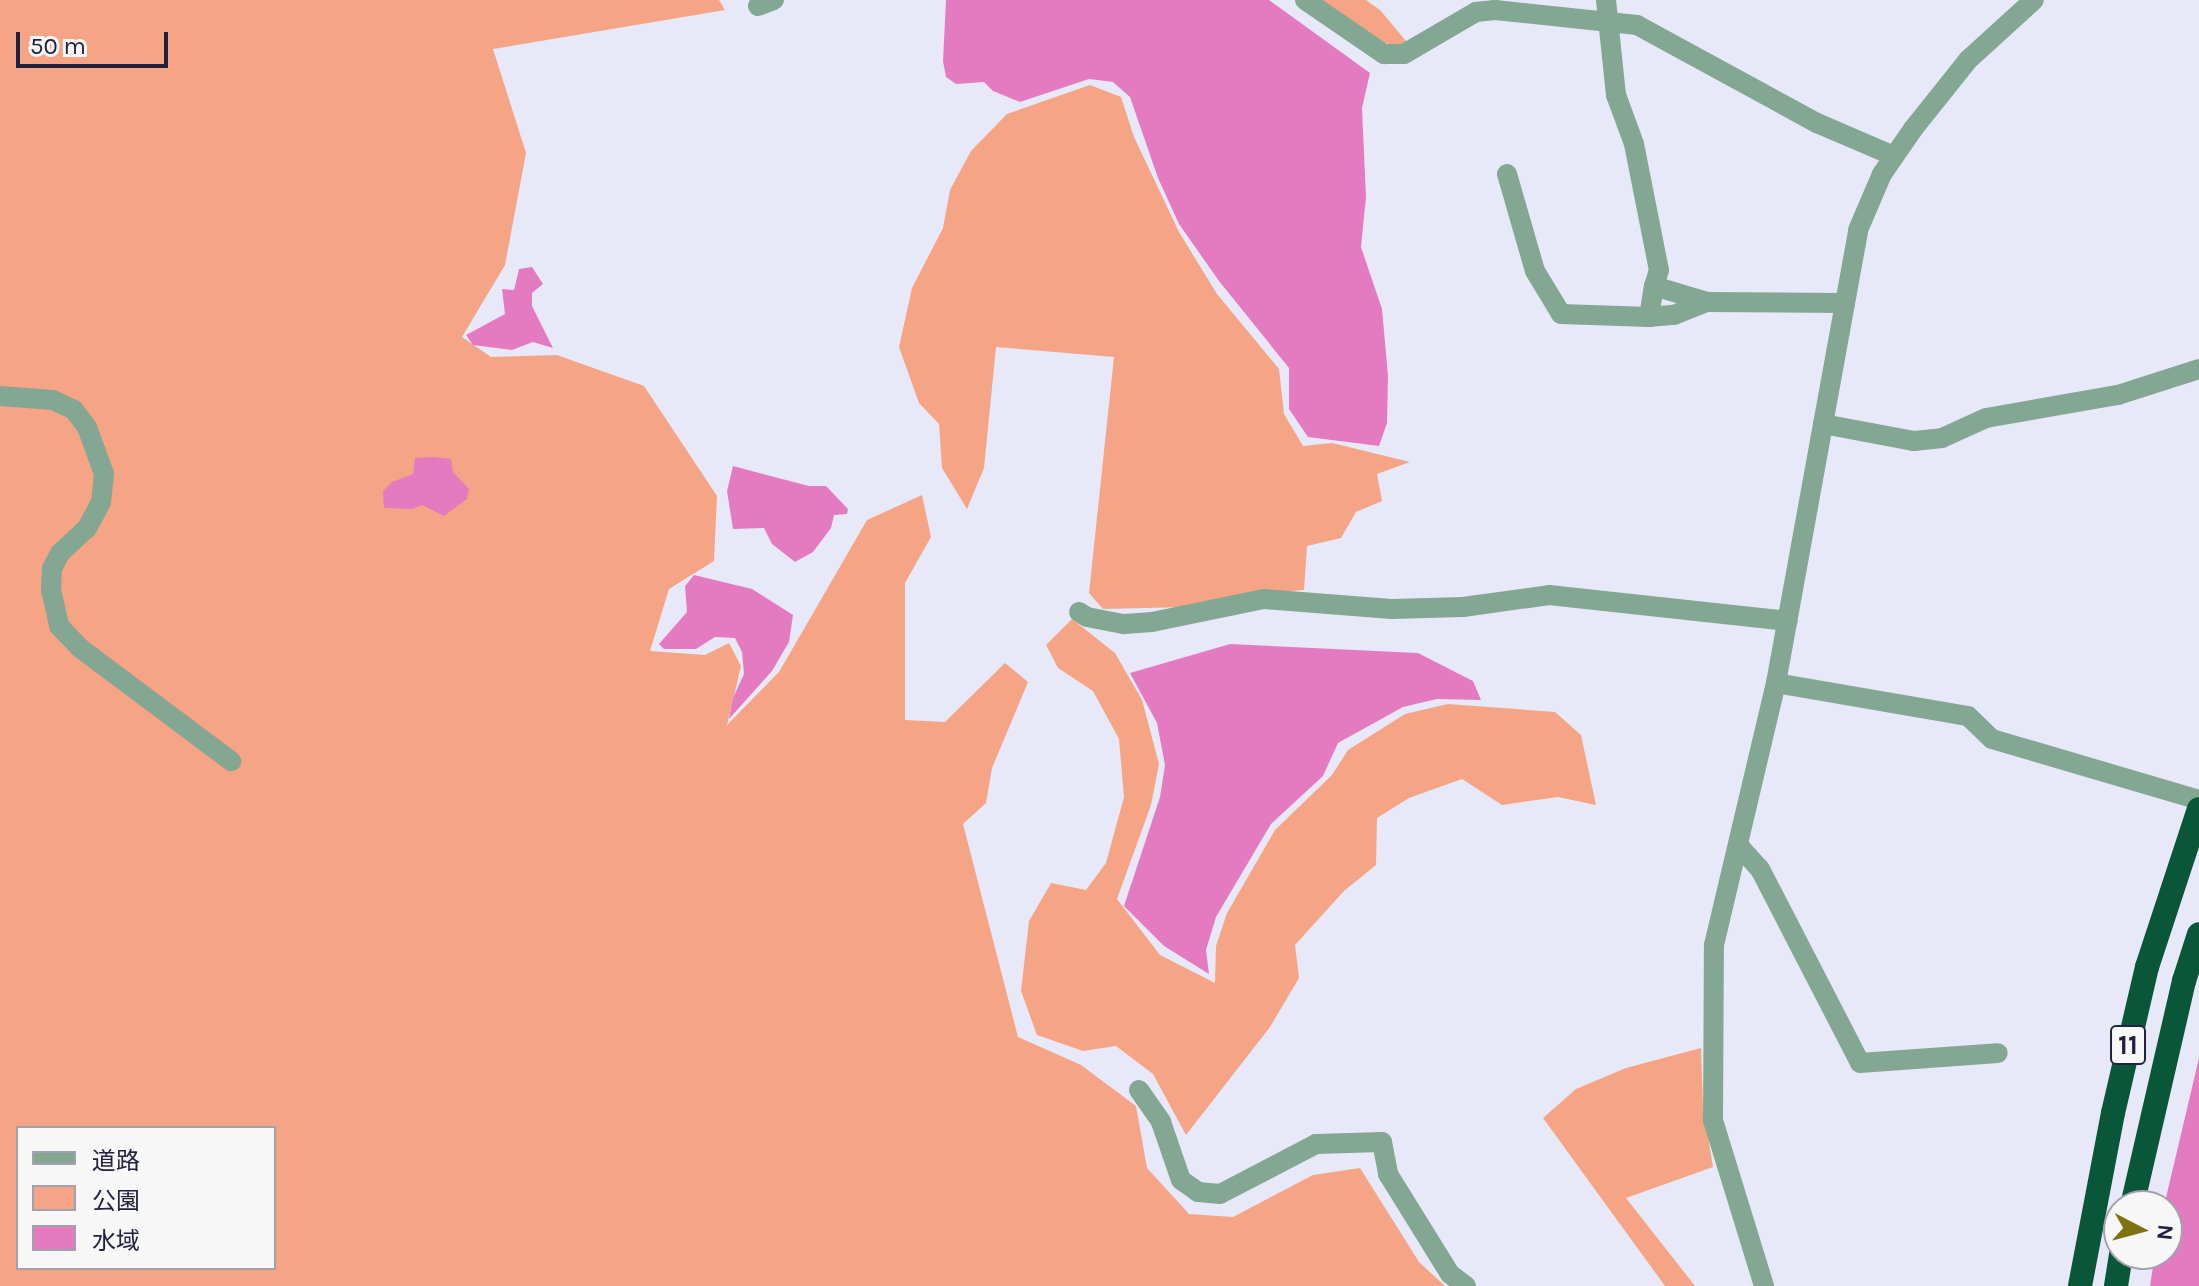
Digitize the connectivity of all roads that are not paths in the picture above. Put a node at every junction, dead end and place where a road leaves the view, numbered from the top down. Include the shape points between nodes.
1 (1305, 0) edge
2 (1606, 0) edge
3 (2034, 0) edge
4 (1611, 23) junction
5 (1894, 156) junction
6 (1507, 174) dead end
7 (1654, 286) junction
8 (1707, 302) junction
9 (1845, 303) junction
10 (1649, 317) junction
11 (2199, 369) edge
12 (0, 396) edge
13 (1823, 424) junction
14 (1079, 612) dead end
15 (1788, 621) junction
16 (1776, 683) junction
17 (231, 761) dead end
18 (2199, 800) edge
19 (2199, 809) edge
20 (1739, 846) junction
21 (2199, 934) edge
22 (1998, 1053) dead end
23 (1139, 1090) dead end
24 (2136, 1190) edge
25 (1466, 1286) edge
26 (1764, 1286) edge
27 (2080, 1286) edge

1 - 4 street via 1384,54 1404,54 1476,12
2 - 4 street
3 - 5 street via 1968,60
4 - 5 street via 1637,25 1817,123
4 - 7 street via 1616,95 1634,144 1659,270
5 - 9 street via 1858,230
6 - 10 street via 1535,271 1561,314
7 - 8 street
7 - 10 street
8 - 9 street
8 - 10 street via 1674,315
9 - 13 street
11 - 13 street via 2118,395 1986,418 1942,438 1914,441
12 - 17 street via 53,400 74,410 87,427 104,474 101,502 87,528 60,553 52,569 59,626 80,648
13 - 15 street
14 - 15 street via 1124,624 1264,599 1392,609 1463,607 1549,595
15 - 16 street
16 - 18 street via 1968,716 1992,739
16 - 20 street
19 - 27 highway, 11 via 2147,967
20 - 22 street via 1760,869 1860,1063
20 - 26 street via 1714,945 1713,1120
21 - 24 highway, 11
23 - 25 street via 1161,1122 1181,1180 1198,1192 1220,1194 1316,1144 1382,1142 1388,1174 1450,1274

